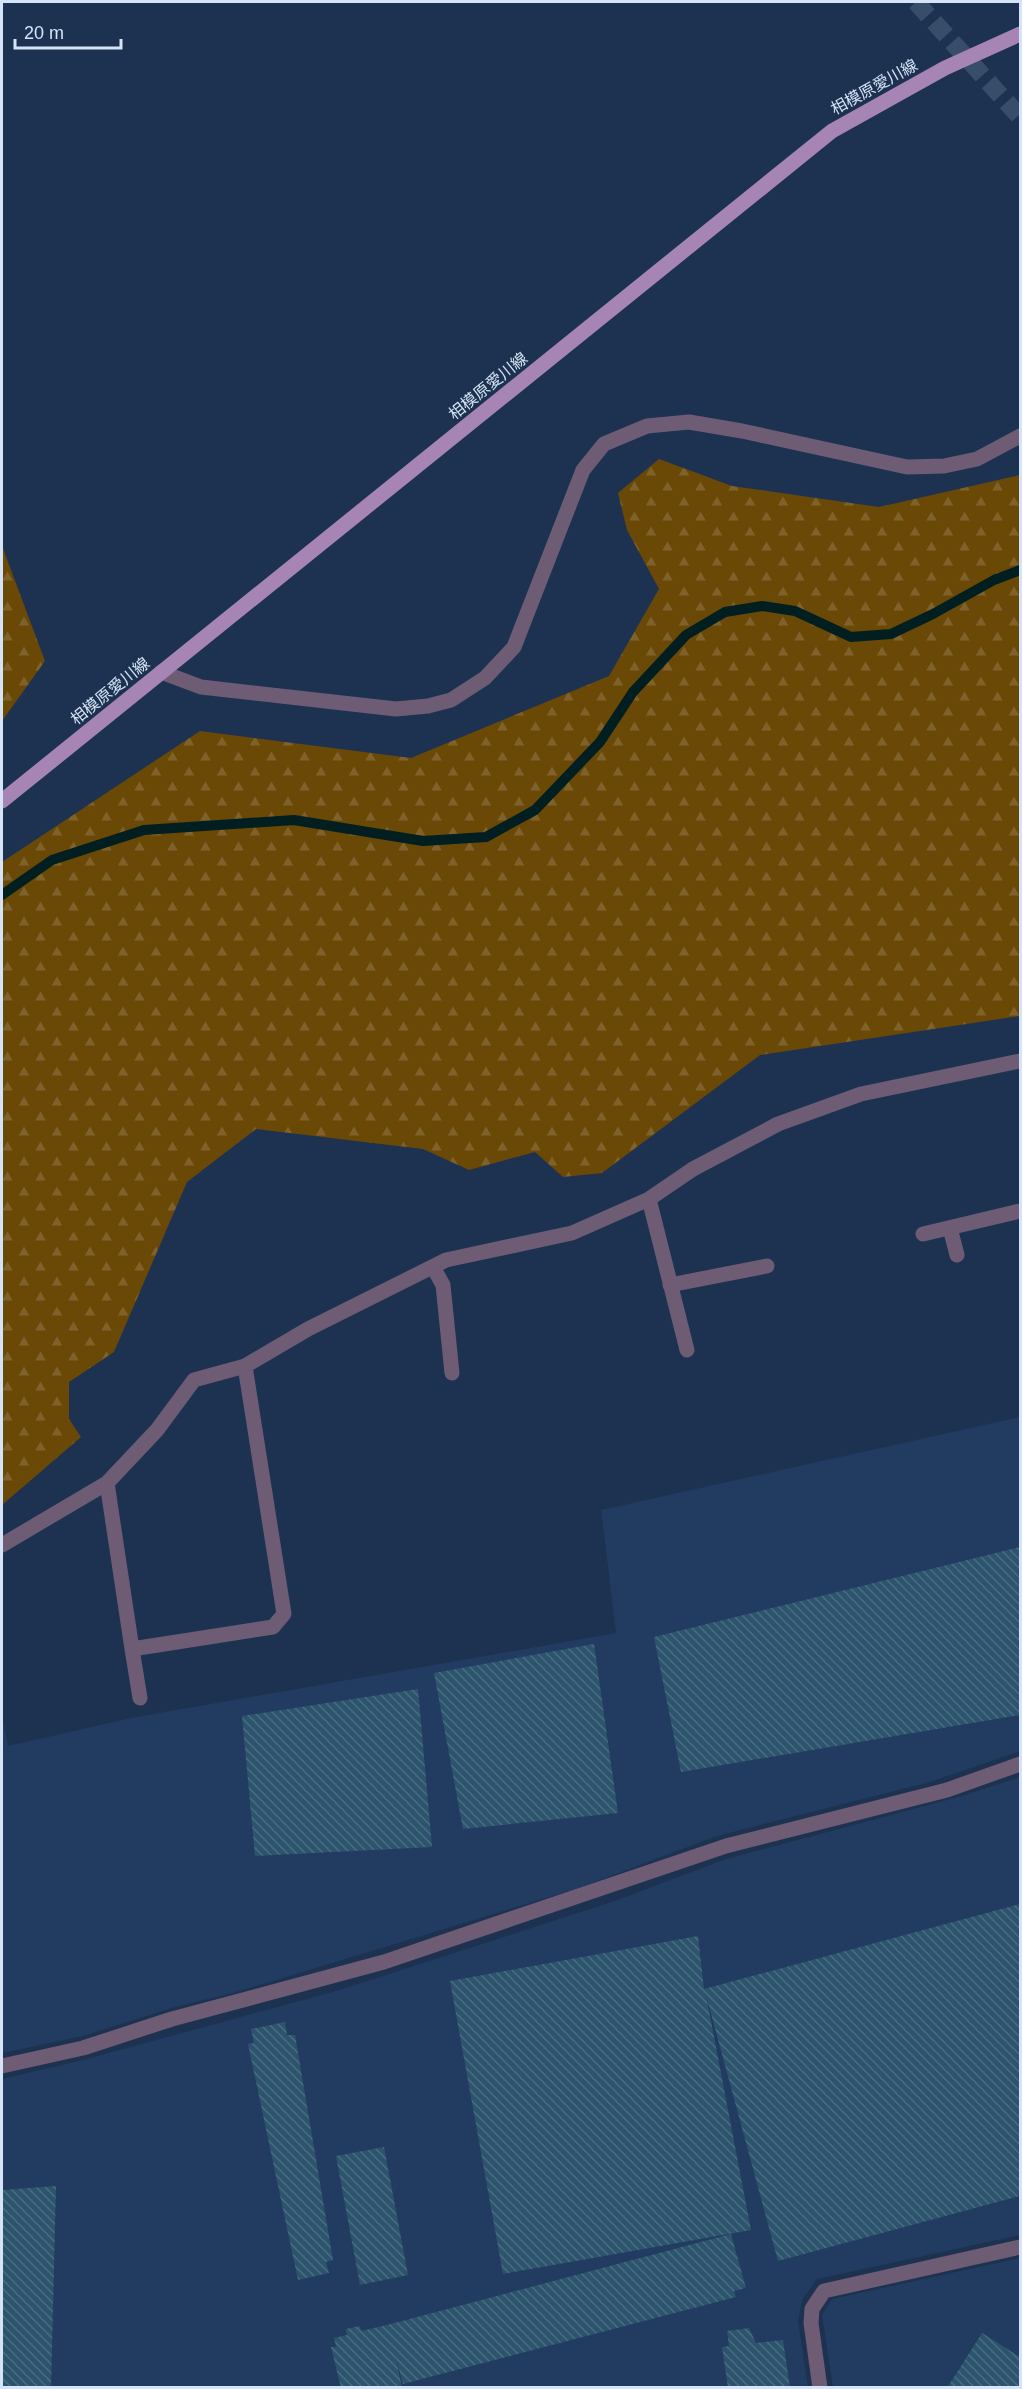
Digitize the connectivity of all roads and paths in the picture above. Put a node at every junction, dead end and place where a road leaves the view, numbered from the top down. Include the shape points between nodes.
1 (1020, 34) edge
2 (1020, 436) edge
3 (161, 672) junction
4 (2, 801) edge
5 (1020, 1061) edge
6 (649, 1199) junction
7 (1020, 1211) edge
8 (950, 1228) junction
9 (923, 1234) dead end
10 (957, 1255) dead end
11 (767, 1266) dead end
12 (433, 1267) junction
13 (670, 1285) junction
14 (687, 1350) dead end
15 (245, 1366) junction
16 (452, 1373) dead end
17 (107, 1483) junction
18 (2, 1545) edge
19 (132, 1649) junction
20 (140, 1698) dead end
21 (1020, 1764) edge
22 (2, 2066) edge
23 (1020, 2247) edge
24 (820, 2388) edge

1 - 3 main road, 相模原愛川線 via 945,68 832,131
2 - 3 street via 977,459 944,466 907,467 689,422 647,426 604,444 583,470 514,647 484,678 451,700 396,709 201,687
3 - 4 main road, 相模原愛川線
5 - 6 street via 861,1094 778,1124 693,1169
6 - 12 street via 572,1233 446,1260
6 - 13 street
7 - 8 street
8 - 9 street
8 - 10 street
11 - 13 street
12 - 15 street via 308,1329
12 - 16 street via 443,1285
13 - 14 street
15 - 17 street via 194,1380 157,1430
15 - 19 street via 284,1614 273,1627
17 - 18 street
17 - 19 street
19 - 20 street
21 - 22 street via 946,1790 726,1846 384,1962 172,2019 83,2048
23 - 24 street via 824,2291 812,2309 811,2324

